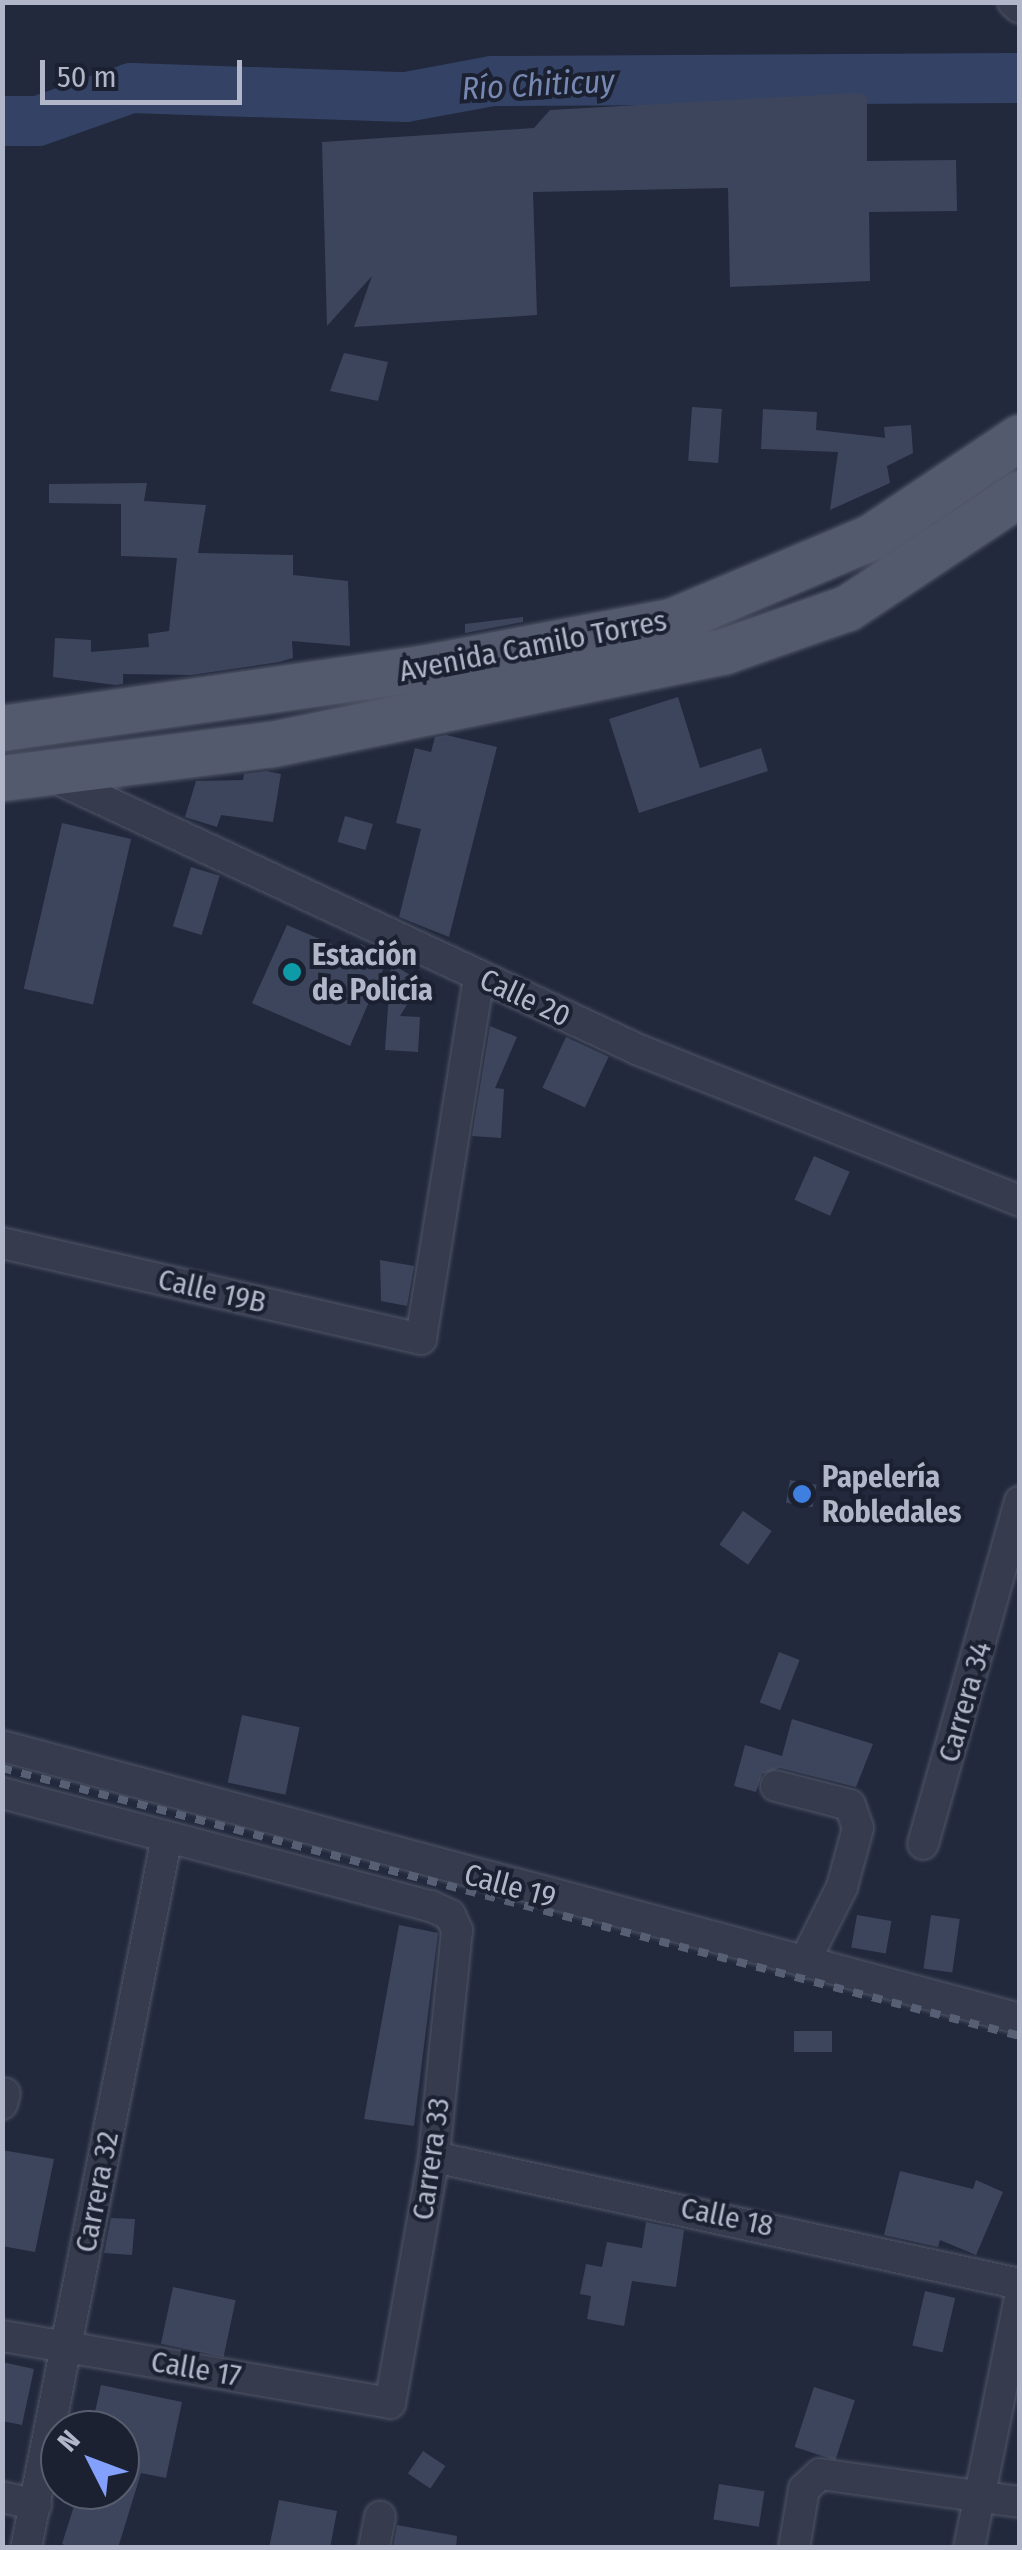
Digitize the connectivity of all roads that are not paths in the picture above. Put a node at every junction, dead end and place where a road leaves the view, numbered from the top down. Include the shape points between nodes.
1 (1013, 2) edge
2 (1020, 8) edge
3 (1020, 436) edge
4 (1020, 494) edge
5 (2, 728) edge
6 (22, 775) edge
7 (479, 977) junction
8 (1020, 1200) edge
9 (2, 1243) edge
10 (1020, 1501) edge
11 (2, 1746) edge
12 (776, 1786) dead end
13 (2, 1794) edge
14 (166, 1837) junction
15 (923, 1844) dead end
16 (450, 1915) joint
17 (804, 1963) junction
18 (1020, 2019) edge
19 (434, 2157) junction
20 (1020, 2284) edge
21 (1020, 2298) edge
22 (2, 2336) edge
23 (67, 2347) junction
24 (390, 2403) joint
25 (980, 2496) junction
26 (2, 2497) edge
27 (1020, 2502) edge
28 (36, 2504) junction
29 (380, 2517) dead end
30 (26, 2548) edge
31 (374, 2548) edge
32 (794, 2548) edge
33 (969, 2548) edge

1 - 2 street
3 - 5 main road, Avenida Camilo Torres via 870,537 672,621 423,668
4 - 6 main road, Avenida Camilo Torres via 848,608 724,651 272,744
6 - 7 street, Calle 20
7 - 8 street, Calle 20 via 640,1050
7 - 9 street, Calle 19B via 421,1339
10 - 15 street, Carrera 34
11 - 17 street, Calle 19
12 - 17 street via 850,1806 858,1828 842,1887
13 - 14 street, Calle 19
14 - 16 street, Calle 19
14 - 23 street, Carrera 32
16 - 19 street, Carrera 33 via 457,1930
17 - 18 street, Calle 19
19 - 20 street, Calle 18
19 - 24 street, Carrera 33
21 - 25 street
22 - 23 street, Calle 17
23 - 24 street, Calle 17
23 - 28 street, Carrera 32
25 - 27 street
25 - 32 street via 840,2474 812,2477 804,2488
25 - 33 street
26 - 28 street
28 - 30 street, Carrera 32
29 - 31 street

